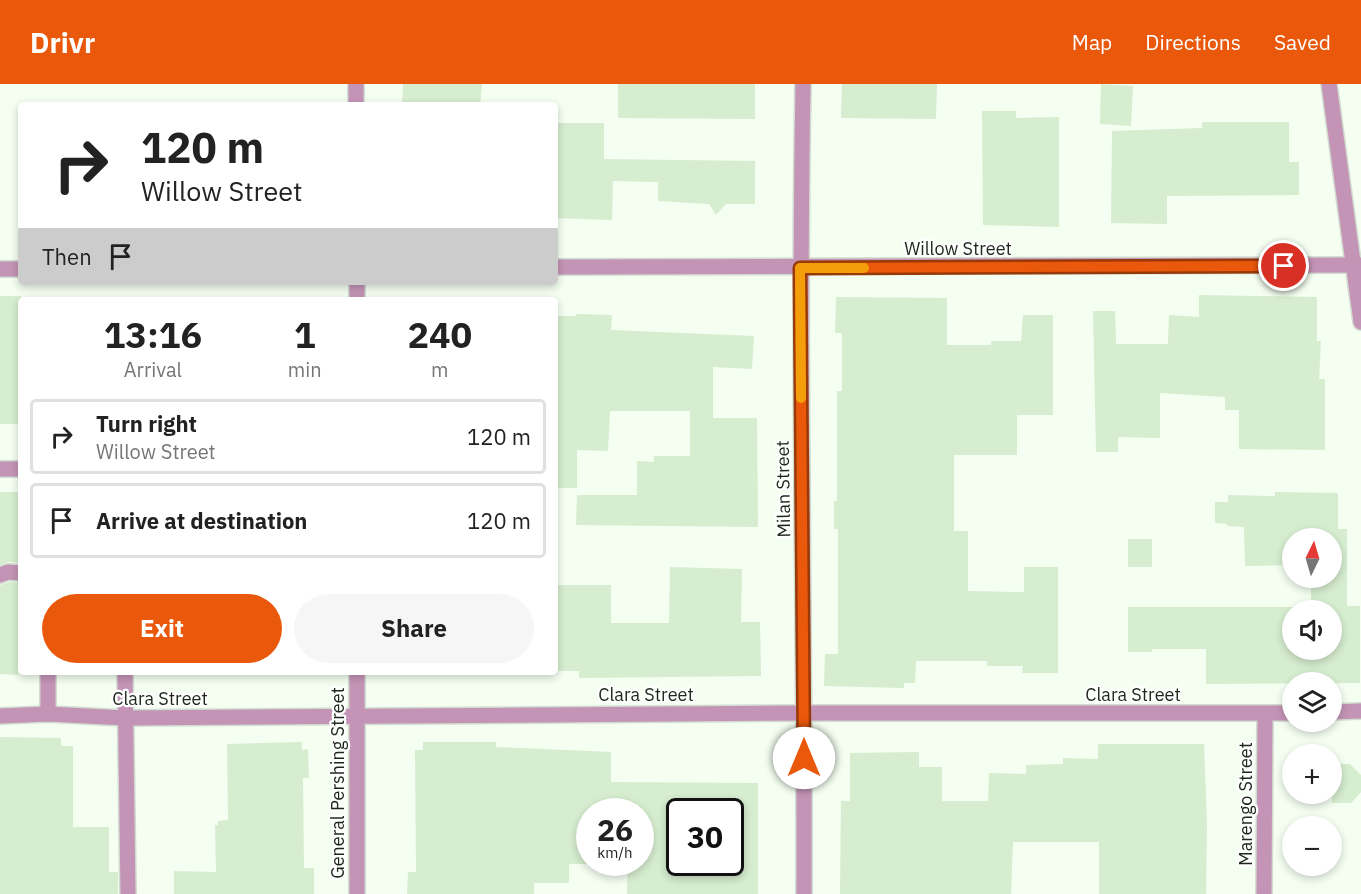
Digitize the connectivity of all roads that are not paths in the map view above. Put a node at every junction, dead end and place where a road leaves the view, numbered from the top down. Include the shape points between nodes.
1 (356, 84) edge
2 (803, 84) edge
3 (1329, 84) edge
4 (356, 102) edge
5 (1357, 266) edge
6 (558, 267) edge
7 (800, 268) junction
8 (0, 269) edge
9 (18, 269) edge
10 (1361, 322) edge
11 (0, 469) edge
12 (18, 469) edge
13 (18, 573) edge
14 (0, 575) edge
15 (48, 675) edge
16 (125, 675) edge
17 (357, 675) edge
18 (1361, 711) edge
19 (1342, 712) edge
20 (805, 713) junction
21 (1282, 713) edge
22 (48, 714) junction
23 (1265, 714) junction
24 (0, 716) edge
25 (357, 716) junction
26 (124, 718) junction
27 (128, 894) edge
28 (357, 894) edge
29 (804, 894) edge
30 (1264, 894) edge

1 - 4 street
2 - 7 street, Milan Street
3 - 5 street
5 - 7 street, Willow Street
5 - 10 street
6 - 7 street, Willow Street
7 - 20 street, Milan Street
8 - 9 street
11 - 12 street
13 - 14 street
15 - 22 street
16 - 26 street
17 - 25 street, General Pershing Street
18 - 19 street
20 - 23 street, Clara Street
20 - 25 street, Clara Street
20 - 29 street, Milan Street
21 - 23 street, Clara Street
22 - 24 street, Clara Street
22 - 26 street, Clara Street
23 - 30 street, Marengo Street
25 - 26 street, Clara Street
25 - 28 street, General Pershing Street
26 - 27 street

